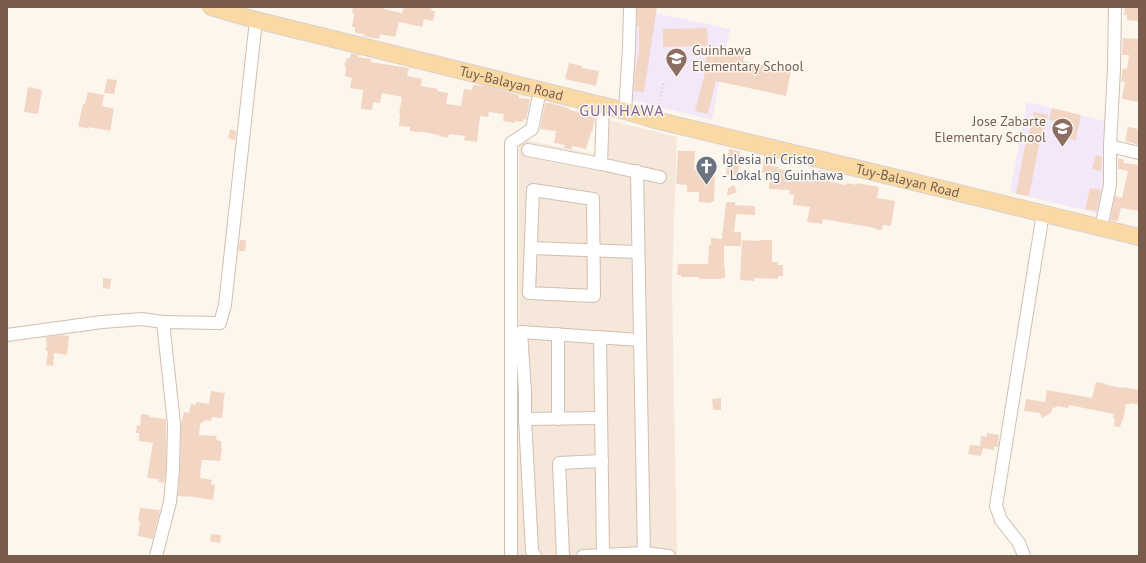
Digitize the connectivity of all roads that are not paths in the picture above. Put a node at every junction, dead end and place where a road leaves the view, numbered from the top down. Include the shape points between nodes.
1 (211, 7) edge
2 (630, 7) edge
3 (1115, 7) edge
4 (256, 20) junction
5 (540, 90) junction
6 (603, 106) junction
7 (625, 111) junction
8 (1110, 146) junction
9 (528, 150) dead end
10 (1139, 153) edge
11 (602, 164) junction
12 (637, 171) junction
13 (660, 177) dead end
14 (1043, 213) junction
15 (1101, 228) junction
16 (1139, 237) edge
17 (531, 248) junction
18 (594, 250) junction
19 (638, 252) junction
20 (163, 322) junction
21 (558, 334) junction
22 (7, 335) edge
23 (600, 337) junction
24 (640, 340) junction
25 (601, 418) junction
26 (524, 419) junction
27 (558, 419) junction
28 (602, 462) junction
29 (603, 555) edge
30 (644, 555) edge
31 (156, 556) edge
32 (511, 556) edge
33 (535, 556) edge
34 (562, 556) edge
35 (583, 556) edge
36 (669, 556) edge
37 (1024, 556) edge

1 - 4 main road, Tuy-Balayan Road
2 - 7 street
3 - 8 street
4 - 5 main road, Tuy-Balayan Road
4 - 20 street via 225,305 220,323
5 - 6 main road, Tuy-Balayan Road
5 - 32 street via 532,129 511,143
6 - 7 main road, Tuy-Balayan Road
6 - 11 street
7 - 14 main road, Tuy-Balayan Road
8 - 10 street
8 - 15 street via 1110,185
9 - 11 street
11 - 12 street
12 - 13 street
12 - 19 street
14 - 15 main road, Tuy-Balayan Road
14 - 37 street via 996,506 1001,520 1019,543
15 - 16 main road, Tuy-Balayan Road
17 - 18 street
17 - 18 street via 529,292 594,296
17 - 18 street via 533,190 593,199
18 - 19 street
19 - 24 street
20 - 22 street via 142,319 102,322
20 - 31 street via 174,424 174,470 170,502
21 - 23 street
21 - 26 street via 521,332
21 - 27 street
23 - 24 street
23 - 25 street
24 - 30 street
25 - 27 street
25 - 28 street
26 - 27 street
26 - 33 street via 532,551
28 - 29 street
28 - 34 street via 559,463
29 - 30 street
29 - 35 street
30 - 36 street

